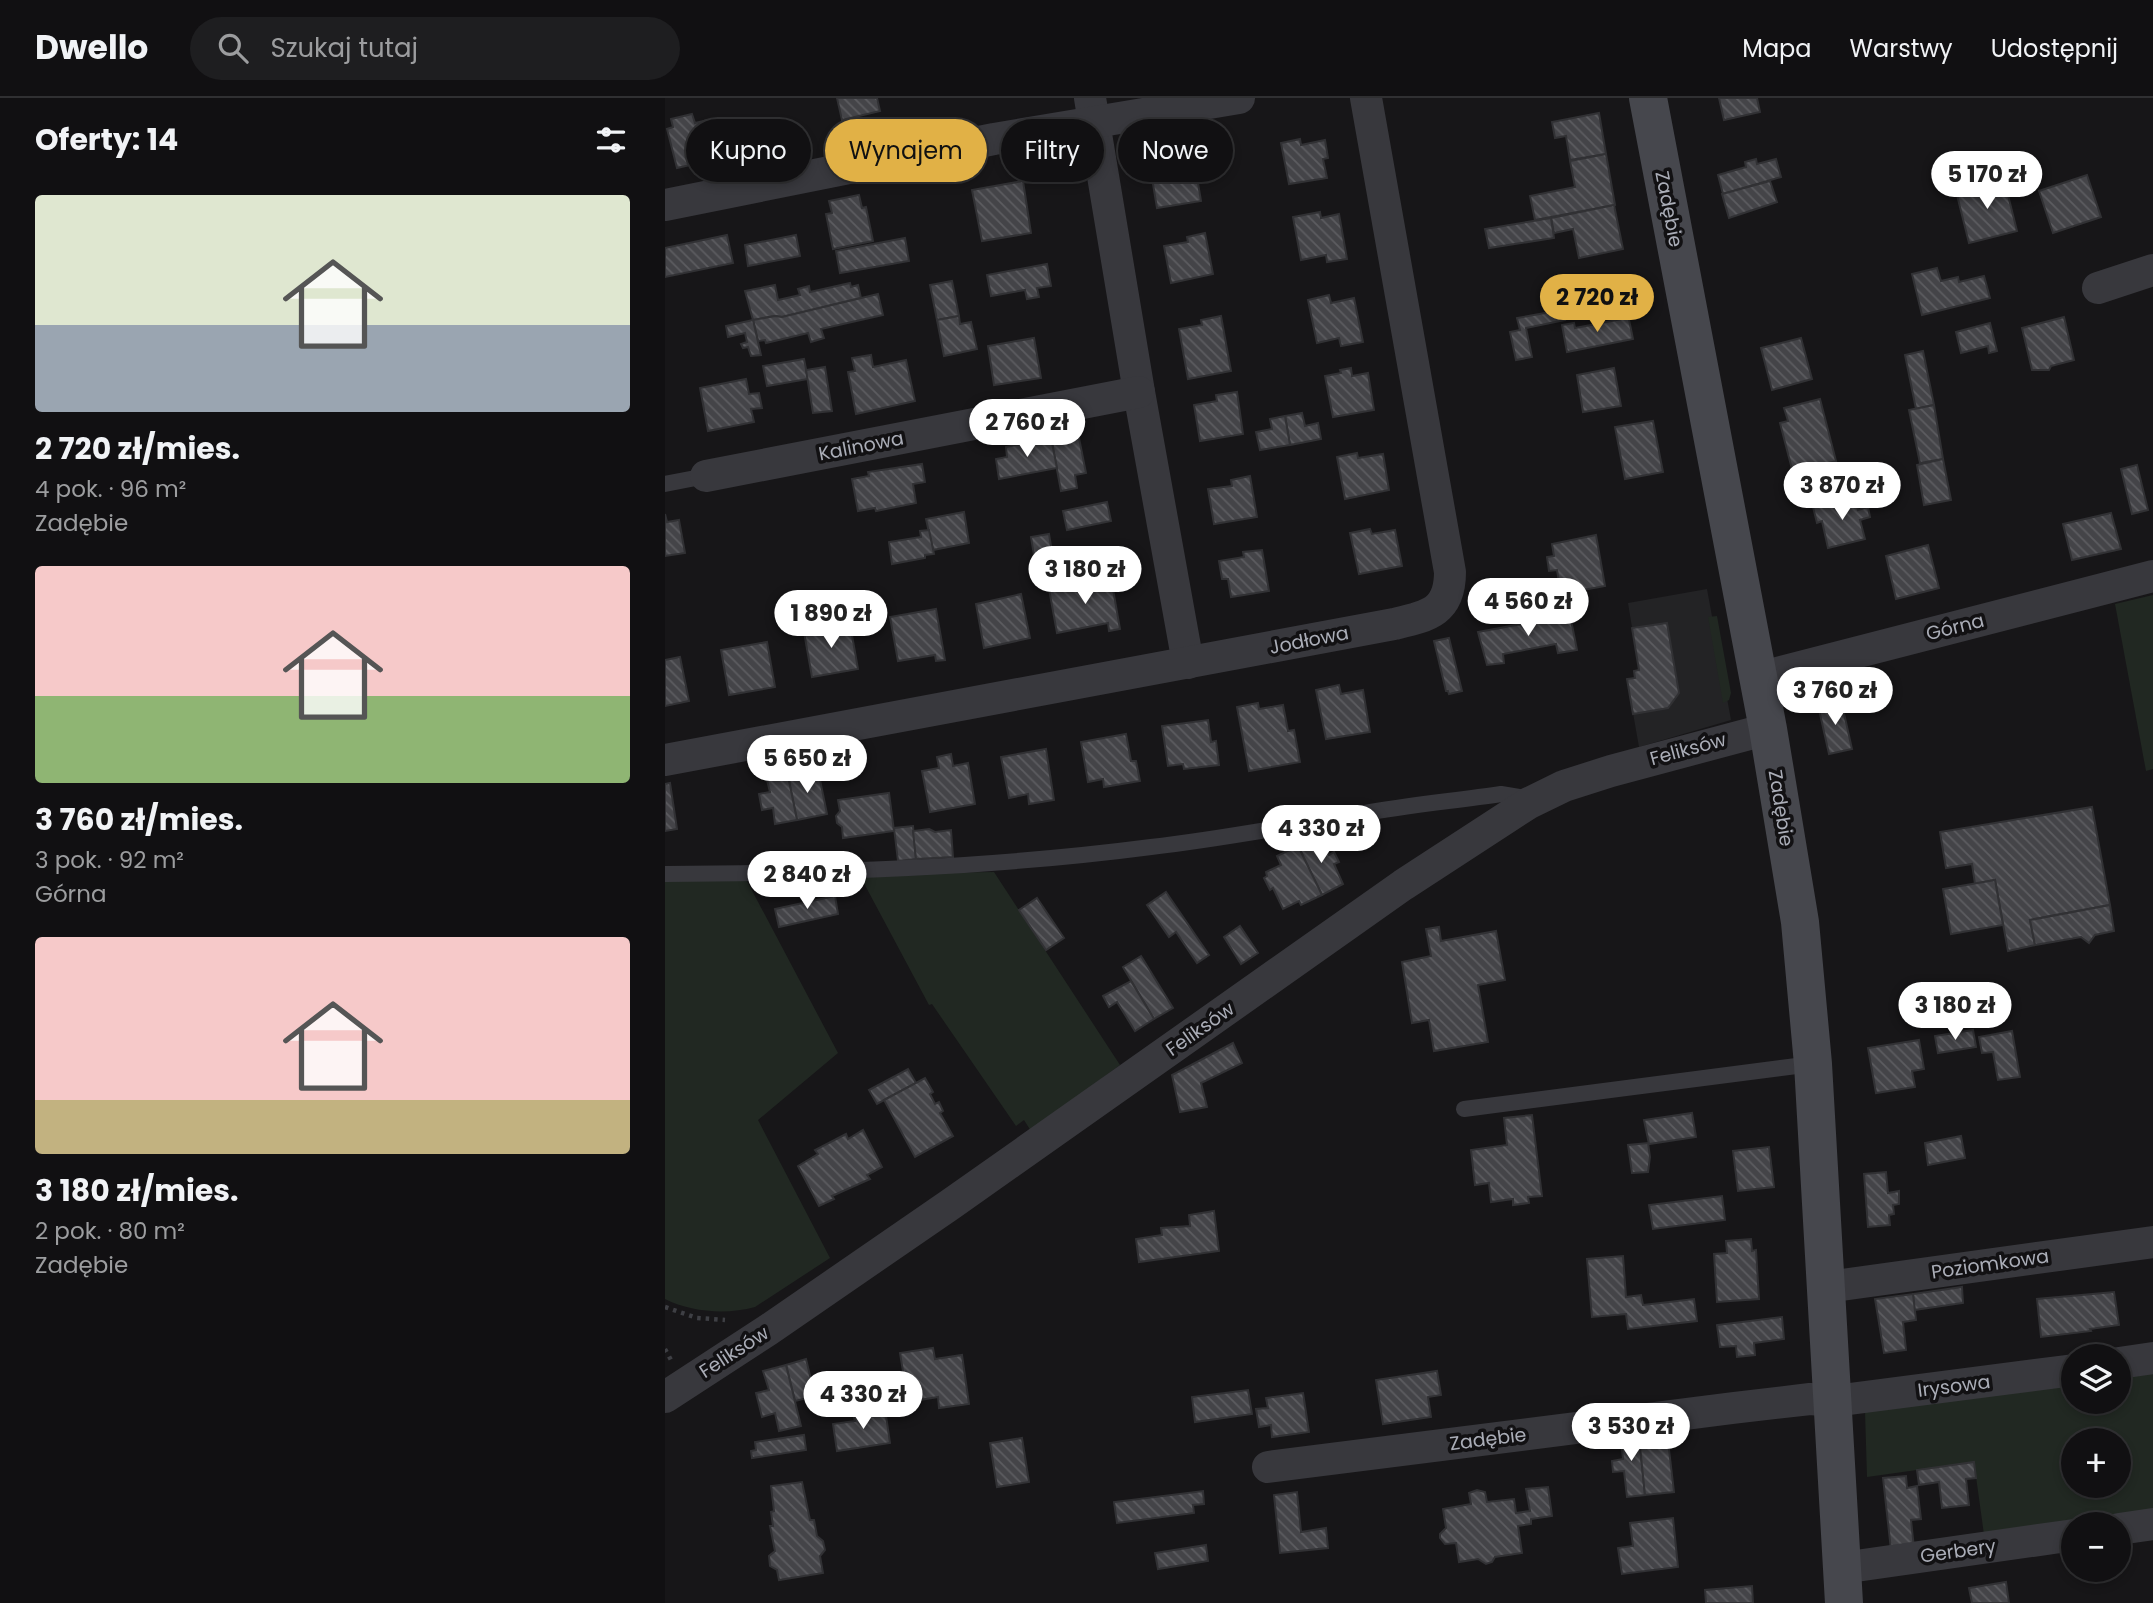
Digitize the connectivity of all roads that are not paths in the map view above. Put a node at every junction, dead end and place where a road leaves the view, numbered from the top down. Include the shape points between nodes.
1 (1239, 98) edge
2 (1366, 98) edge
3 (1648, 98) edge
4 (1092, 109) edge
5 (665, 205) edge
6 (2153, 270) edge
7 (2098, 288) dead end
8 (1139, 392) junction
9 (706, 476) joint
10 (665, 484) edge
11 (2153, 576) edge
12 (1188, 663) junction
13 (1758, 678) junction
14 (1767, 729) junction
15 (665, 760) edge
16 (1529, 803) junction
17 (665, 874) edge
18 (1813, 1064) junction
19 (1464, 1109) dead end
20 (2153, 1242) edge
21 (1827, 1287) junction
22 (2153, 1359) edge
23 (2131, 1362) edge
24 (2061, 1372) edge
25 (665, 1397) edge
26 (1834, 1401) junction
27 (1268, 1467) dead end
28 (2153, 1524) edge
29 (2131, 1527) edge
30 (2061, 1538) edge
31 (1843, 1585) edge

1 - 4 street
2 - 12 street, Jodłowa via 1426,425 1450,586 1443,604 1418,618
3 - 13 street, Zadębie
4 - 5 street
4 - 8 street
6 - 7 street
8 - 9 street, Kalinowa
8 - 12 street
9 - 10 lane
11 - 13 street, Górna
12 - 15 street, Jodłowa
13 - 14 street, Zadębie
14 - 16 street, Feliksów via 1611,771
14 - 18 street, Zadębie via 1800,922
16 - 17 lane via 1501,794 1149,848 985,863
16 - 25 street, Feliksów via 1403,885 1127,1081
18 - 19 lane
18 - 21 street, Zadębie
20 - 21 street, Poziomkowa
21 - 26 street, Zadębie
22 - 23 street
24 - 26 street, Irysowa
26 - 27 street, Zadębie via 1788,1401
26 - 31 street, Zadębie
28 - 29 street
30 - 31 street, Gerbery

